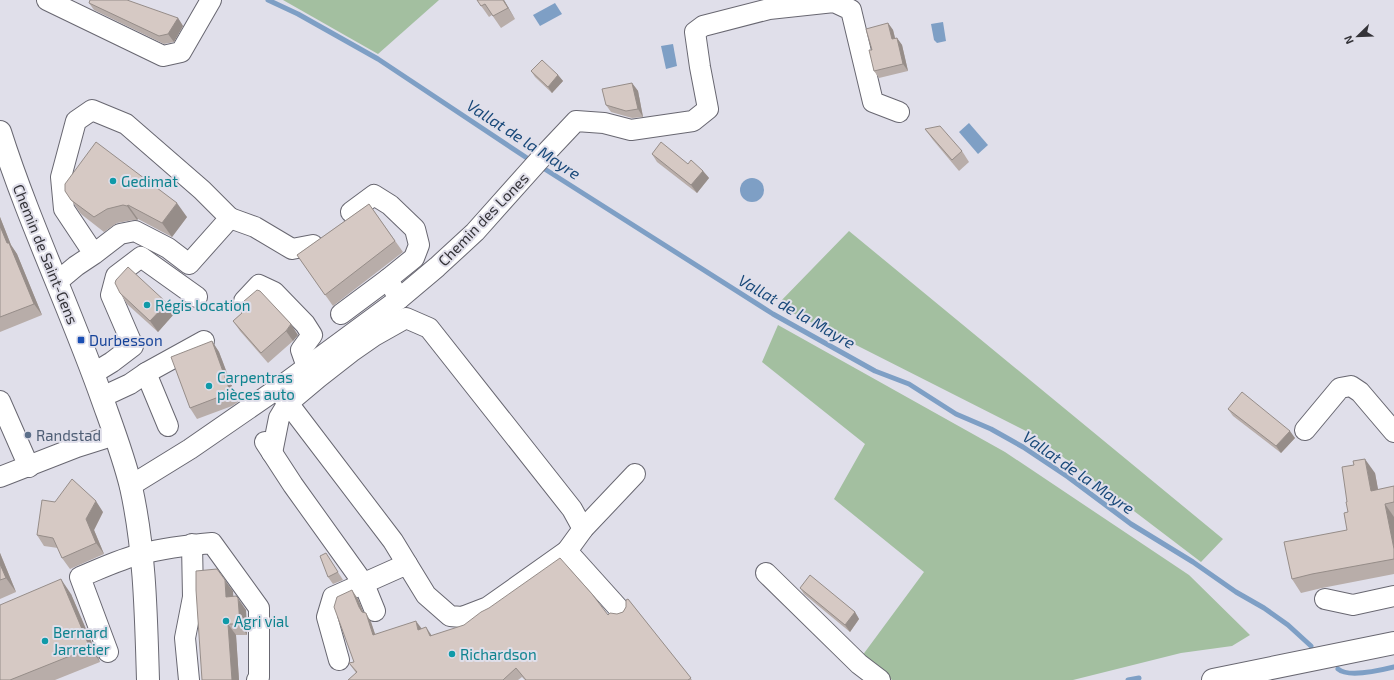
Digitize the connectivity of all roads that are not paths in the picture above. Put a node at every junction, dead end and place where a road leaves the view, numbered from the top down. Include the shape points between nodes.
1 (47, 0) edge
2 (211, 0) edge
3 (83, 7) edge
4 (899, 112) dead end
5 (0, 132) edge
6 (351, 212) dead end
7 (230, 218) junction
8 (313, 245) edge
9 (94, 254) junction
10 (388, 279) junction
11 (58, 281) junction
12 (196, 297) dead end
13 (399, 299) junction
14 (244, 301) edge
15 (341, 314) dead end
16 (204, 341) dead end
17 (307, 367) junction
18 (146, 373) junction
19 (94, 374) junction
20 (283, 396) junction
21 (102, 397) junction
22 (0, 400) edge
23 (168, 426) dead end
24 (1305, 430) dead end
25 (1394, 432) edge
26 (116, 435) junction
27 (29, 467) junction
28 (635, 474) dead end
29 (0, 477) edge
30 (130, 486) junction
31 (583, 529) junction
32 (192, 544) junction
33 (567, 551) junction
34 (142, 554) junction
35 (406, 564) junction
36 (766, 573) dead end
37 (364, 584) junction
38 (1394, 596) edge
39 (1325, 599) dead end
40 (621, 610) dead end
41 (375, 611) dead end
42 (1394, 644) edge
43 (108, 652) dead end
44 (340, 660) dead end
45 (148, 680) edge
46 (189, 680) edge
47 (257, 680) edge
48 (880, 680) edge
49 (1213, 680) edge

1 - 3 lane
2 - 3 lane via 181,52 163,56
4 - 13 lane, Chemin des Lones via 873,102 851,10 834,2 769,9 703,26 695,32 708,109 693,121 631,130 576,121 475,232
5 - 11 main road, Chemin de Saint-Gens via 12,169
6 - 10 lane via 374,195 390,205 415,229 419,245 414,258
7 - 8 lane via 255,227 292,249
7 - 9 lane via 189,264 168,248 135,231 120,234
7 - 9 lane via 126,124 92,110 76,121 61,177 64,209
9 - 11 lane
10 - 13 lane
10 - 15 lane
11 - 19 main road, Chemin de Saint-Gens
12 - 19 lane via 141,257 116,276 111,295 133,346
13 - 17 lane, Chemin des Lones
14 - 17 lane via 259,285 274,292 290,308 312,335 301,350
16 - 18 lane
17 - 20 lane, Chemin des Lones
18 - 21 lane
18 - 23 lane
19 - 21 main road, Chemin de Saint-Gens
20 - 30 lane, Chemin des Lones
20 - 31 lane via 319,377 374,336 406,318 429,328 572,510
20 - 35 lane via 393,541
20 - 37 lane via 279,418 268,448
21 - 26 main road, Chemin de Saint-Gens
22 - 27 lane
24 - 25 lane via 1340,388 1351,386 1360,392
26 - 27 lane via 77,447
26 - 30 main road, Chemin de Saint-Gens
27 - 29 lane
28 - 31 lane
30 - 34 main road, Chemin de Saint-Gens
31 - 33 lane
32 - 34 lane
32 - 46 lane via 193,597 185,638
32 - 47 lane via 212,543 259,608
33 - 35 lane via 488,607 462,617 450,616 426,595
33 - 40 lane
34 - 43 lane via 73,580
34 - 45 main road, Chemin de Saint-Gens
35 - 37 lane
36 - 48 lane via 859,664
37 - 41 lane
37 - 44 lane via 333,597 327,616
38 - 39 lane via 1353,605
42 - 49 main road

